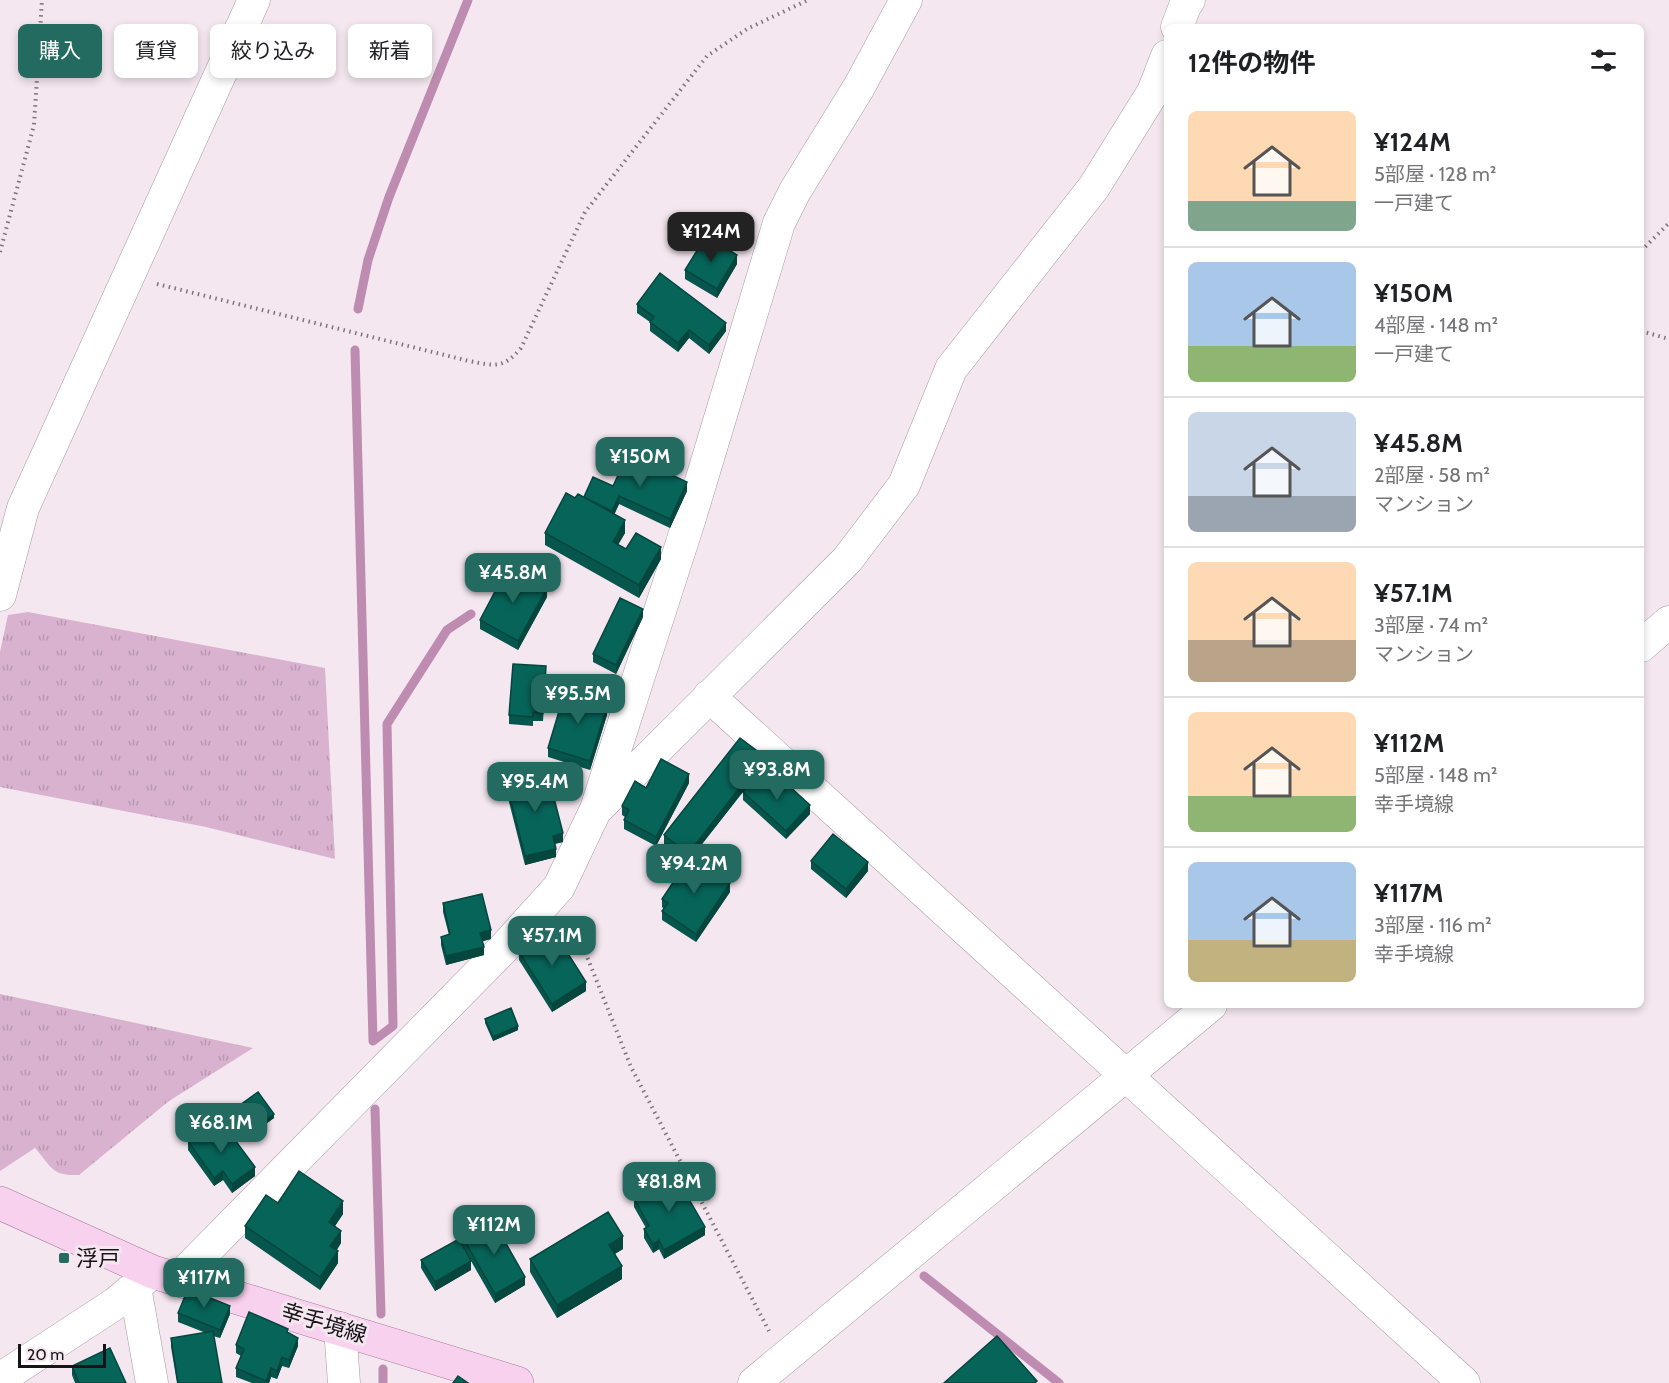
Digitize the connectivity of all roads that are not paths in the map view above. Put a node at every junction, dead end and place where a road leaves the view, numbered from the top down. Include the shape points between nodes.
1 (254, 0) edge
2 (906, 0) edge
3 (1189, 0) edge
4 (1179, 24) edge
5 (1164, 64) edge
6 (0, 595) edge
7 (1669, 622) edge
8 (1644, 643) edge
9 (709, 696) junction
10 (596, 810) junction
11 (1207, 1008) edge
12 (1126, 1076) junction
13 (0, 1203) edge
14 (155, 1279) junction
15 (340, 1328) junction
16 (0, 1379) edge
17 (152, 1383) edge
18 (344, 1383) edge
19 (517, 1383) edge
20 (754, 1383) edge
21 (1464, 1383) edge

1 - 6 street via 23,508
2 - 10 street via 779,223
3 - 4 street
5 - 9 street via 1153,92 1094,187 951,369 904,485 847,560
7 - 8 street
9 - 10 street
9 - 12 street
10 - 14 street via 560,887 503,949
11 - 12 street
12 - 20 street
12 - 21 street
13 - 14 main road, 幸手境線
14 - 15 main road, 幸手境線
14 - 16 street
14 - 17 street
15 - 18 street
15 - 19 main road, 幸手境線

